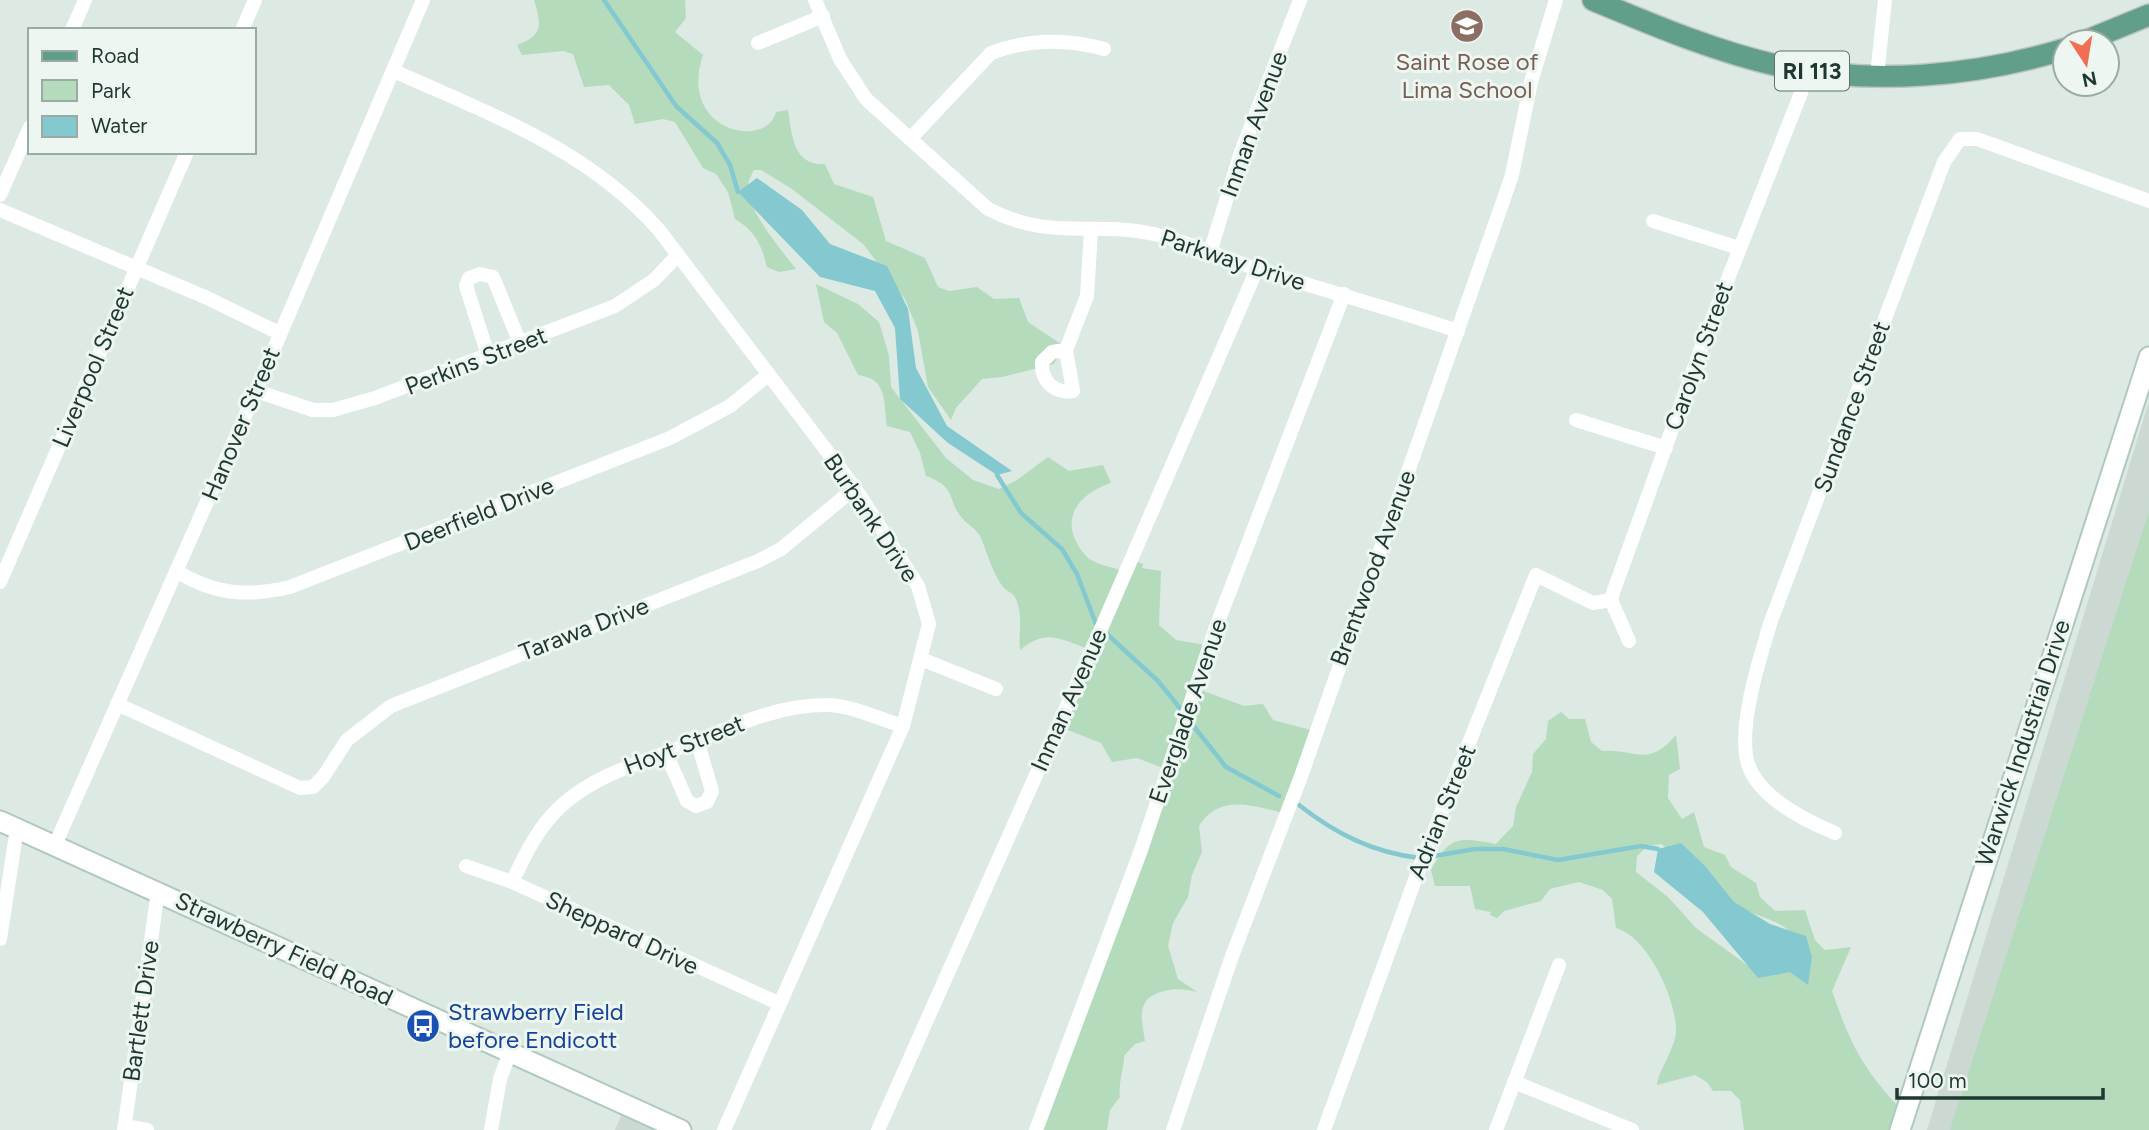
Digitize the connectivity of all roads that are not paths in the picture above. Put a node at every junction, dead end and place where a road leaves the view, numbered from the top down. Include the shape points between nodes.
1 (85, 0) edge
2 (255, 0) edge
3 (423, 0) edge
4 (815, 0) edge
5 (1300, 0) edge
6 (1556, 0) edge
7 (1593, 0) edge
8 (1885, 0) edge
9 (2149, 15) edge
10 (822, 16) junction
11 (73, 28) edge
12 (243, 28) edge
13 (2117, 28) edge
14 (758, 43) dead end
15 (1104, 49) dead end
16 (2051, 52) edge
17 (1805, 70) junction
18 (394, 71) junction
19 (1877, 76) junction
20 (28, 132) edge
21 (910, 139) junction
22 (186, 154) edge
23 (0, 195) edge
24 (2149, 201) edge
25 (0, 210) edge
26 (1653, 222) dead end
27 (1091, 230) junction
28 (1739, 248) junction
29 (1211, 249) junction
30 (678, 255) junction
31 (135, 268) junction
32 (1257, 269) junction
33 (1344, 294) junction
34 (1458, 331) junction
35 (279, 334) junction
36 (520, 343) junction
37 (1066, 350) dead end
38 (488, 355) junction
39 (2149, 357) edge
40 (768, 374) junction
41 (256, 391) junction
42 (1576, 420) dead end
43 (1666, 448) junction
44 (855, 488) junction
45 (176, 571) junction
46 (0, 582) edge
47 (1611, 600) junction
48 (1629, 641) dead end
49 (921, 659) junction
50 (996, 689) dead end
51 (117, 704) junction
52 (903, 726) junction
53 (697, 740) junction
54 (666, 752) junction
55 (9, 824) edge
56 (1835, 833) dead end
57 (55, 845) junction
58 (466, 866) dead end
59 (513, 882) junction
60 (158, 891) junction
61 (0, 939) edge
62 (1559, 965) dead end
63 (778, 1003) junction
64 (510, 1052) junction
65 (1514, 1082) junction
66 (125, 1128) edge
67 (147, 1130) edge
68 (491, 1130) edge
69 (681, 1130) edge
70 (724, 1130) edge
71 (878, 1130) edge
72 (1036, 1130) edge
73 (1172, 1130) edge
74 (1324, 1130) edge
75 (1496, 1130) edge
76 (1632, 1130) edge
77 (1900, 1130) edge

1 - 11 street
2 - 12 street
3 - 18 street, Hanover Street
4 - 10 street, Parkway Drive
5 - 29 street, Inman Avenue via 1241,152
6 - 34 street, Brentwood Avenue via 1531,82 1511,175
7 - 17 main road, RI 113 via 1720,49
8 - 19 street
9 - 13 main road
10 - 14 street
10 - 21 street, Parkway Drive via 840,59 866,99
15 - 21 street via 1056,41 1009,46 991,53
16 - 19 main road, RI 113 via 1962,71
17 - 19 main road, RI 113
17 - 28 street, Carolyn Street via 1801,93
18 - 30 street, Burbank Drive via 580,160 636,205
18 - 35 street, Hanover Street
20 - 23 street
21 - 27 street, Parkway Drive via 988,209 1039,228
22 - 31 street, Liverpool Street
24 - 56 street, Sundance Street via 1977,139 1960,139 1944,162 1771,621 1751,696 1745,745 1748,766 1788,809
25 - 31 street
26 - 28 street
27 - 29 street, Parkway Drive via 1149,233
27 - 37 street via 1087,296
28 - 43 street, Carolyn Street
29 - 32 street, Parkway Drive
30 - 36 street, Perkins Street via 622,303
30 - 40 street, Burbank Drive
31 - 35 street
31 - 46 street, Liverpool Street
32 - 33 street, Parkway Drive
32 - 71 street, Inman Avenue
33 - 34 street, Parkway Drive
33 - 72 street, Everglade Avenue via 1216,627 1141,850
34 - 73 street, Brentwood Avenue
35 - 41 street, Hanover Street
36 - 38 street, Perkins Street
36 - 38 street via 493,277 480,274 466,286
38 - 41 street, Perkins Street via 333,410 313,410
39 - 77 street, Warwick Industrial Drive
40 - 44 street, Burbank Drive
40 - 45 street, Deerfield Drive via 730,406 670,438 290,587 244,595
41 - 45 street, Hanover Street
42 - 43 street
43 - 47 street, Carolyn Street
44 - 49 street, Burbank Drive via 918,586 929,624
44 - 51 street, Tarawa Drive via 791,541 758,561 391,706 347,740 313,787 300,788
45 - 51 street, Hanover Street
47 - 48 street
47 - 74 street, Adrian Street via 1593,603 1536,575 1423,858
49 - 50 street
49 - 52 street, Burbank Drive
51 - 57 street, Hanover Street
52 - 53 street, Hoyt Street via 837,706 806,706 765,714
52 - 63 street, Burbank Drive
53 - 54 street, Hoyt Street
53 - 54 street via 712,791 702,804 687,801
54 - 59 street, Hoyt Street via 594,782 562,805 537,834
55 - 57 street, Strawberry Field Road
55 - 61 street
57 - 60 street, Strawberry Field Road
58 - 59 street, Sheppard Drive
59 - 63 street, Sheppard Drive
60 - 64 street, Strawberry Field Road
60 - 66 street, Bartlett Drive
62 - 65 street
63 - 70 street, Burbank Drive
64 - 68 street
64 - 69 street, Strawberry Field Road
65 - 75 street
65 - 76 street
66 - 67 street

